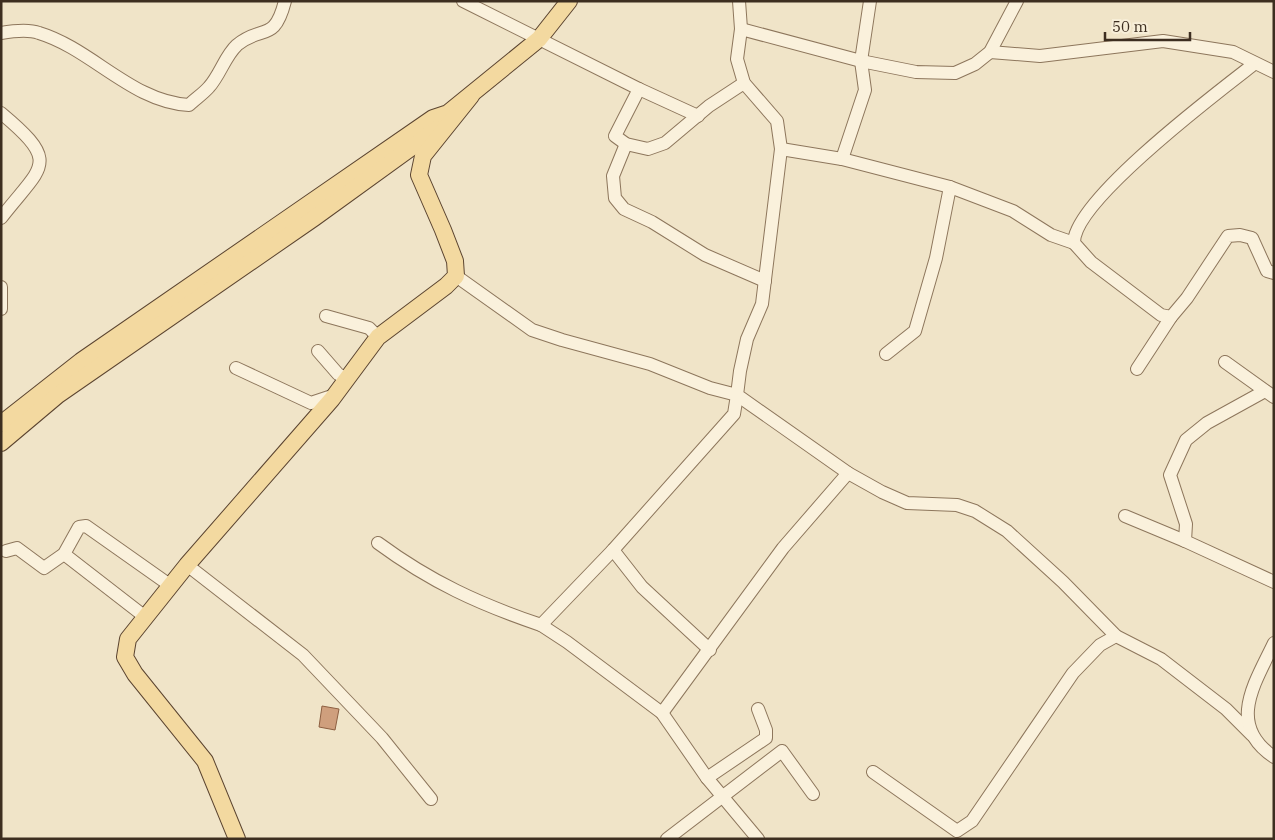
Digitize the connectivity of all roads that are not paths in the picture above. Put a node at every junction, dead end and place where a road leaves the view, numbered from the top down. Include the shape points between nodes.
1 (285, 1) edge
2 (463, 1) edge
3 (569, 1) edge
4 (739, 1) edge
5 (870, 1) edge
6 (1017, 1) edge
7 (741, 29) junction
8 (1, 32) edge
9 (539, 39) junction
10 (990, 52) junction
11 (861, 60) junction
12 (1254, 64) junction
13 (1274, 72) edge
14 (744, 83) junction
15 (639, 89) junction
16 (470, 96) junction
17 (1, 113) edge
18 (448, 113) junction
19 (698, 116) junction
20 (626, 144) junction
21 (781, 149) junction
22 (842, 159) junction
23 (950, 187) junction
24 (1, 218) edge
25 (1074, 243) junction
26 (1274, 273) edge
27 (456, 276) junction
28 (765, 281) junction
29 (1, 287) edge
30 (1, 309) edge
31 (326, 316) dead end
32 (1171, 317) junction
33 (378, 337) junction
34 (318, 352) dead end
35 (886, 354) dead end
36 (1225, 362) dead end
37 (236, 368) dead end
38 (1136, 369) dead end
39 (347, 379) junction
40 (1270, 394) edge
41 (737, 395) junction
42 (332, 399) junction
43 (1, 424) edge
44 (1, 443) edge
45 (848, 473) junction
46 (1125, 516) dead end
47 (1185, 541) junction
48 (378, 543) dead end
49 (613, 550) junction
50 (6, 551) dead end
51 (64, 554) junction
52 (187, 565) junction
53 (1274, 582) edge
54 (171, 586) junction
55 (144, 616) junction
56 (541, 625) junction
57 (1116, 636) junction
58 (1274, 643) edge
59 (710, 650) junction
60 (758, 709) dead end
61 (662, 713) junction
62 (1252, 735) junction
63 (1274, 757) edge
64 (873, 772) dead end
65 (707, 778) junction
66 (813, 794) dead end
67 (723, 798) junction
68 (431, 799) dead end
69 (237, 839) edge
70 (666, 839) edge
71 (758, 839) edge

1 - 8 street via 280,20 268,31 236,46 209,87 189,106 171,104 127,83 62,42 38,32
2 - 9 street
3 - 9 main road
4 - 7 street
5 - 11 street
6 - 10 street
7 - 11 street
7 - 14 street via 737,59
9 - 15 street
9 - 16 main road
10 - 11 street via 975,64 955,73 916,72
10 - 12 street via 1040,56 1163,41 1233,52
11 - 22 street via 865,90
12 - 13 street
12 - 25 street via 1189,114 1103,192 1074,234
14 - 19 street
14 - 21 street via 777,121
15 - 19 street
15 - 20 street via 615,136
16 - 18 main road
16 - 27 main road via 423,156 419,175 449,246
17 - 24 street via 39,152 40,167 31,183
18 - 43 main road via 433,118 81,361
18 - 44 main road via 440,127 58,395
19 - 20 street via 665,143 648,149
20 - 28 street via 613,176 615,198 624,209 652,222 705,255
21 - 22 street
21 - 28 street
22 - 23 street
23 - 25 street via 1013,212 1051,235
23 - 35 street via 936,258 915,331
25 - 32 street via 1114,280 1161,315
26 - 32 street via 1267,271 1252,238 1228,236
27 - 33 main road
27 - 41 street via 532,330 650,364
28 - 41 street via 762,304 747,339
29 - 30 street
31 - 33 street via 369,328
32 - 38 street
33 - 39 main road
34 - 39 street
36 - 40 street
37 - 42 street via 311,403 329,397
39 - 42 main road
40 - 47 street via 1207,423 1186,440 1170,475 1186,524
41 - 45 street
41 - 49 street via 734,414
42 - 52 main road
45 - 57 street via 907,503 957,505 975,511 1007,531
45 - 59 street via 783,548
46 - 47 street
47 - 53 street
48 - 56 street via 414,570 459,593
49 - 56 street
49 - 59 street via 642,587
50 - 51 street via 17,548 44,568
51 - 54 street via 79,527 86,526
51 - 55 street
52 - 54 main road
52 - 68 street via 303,655 382,738
54 - 55 main road
55 - 69 main road via 128,639 125,657 134,674 205,761
56 - 61 street
57 - 62 street via 1161,659 1226,709
57 - 64 street via 1100,645 1073,673 972,820 957,832
58 - 62 street via 1246,710
59 - 61 street
60 - 65 street via 766,738
61 - 65 street
62 - 63 street
65 - 67 street
66 - 67 street via 782,751
67 - 70 street
67 - 71 street

